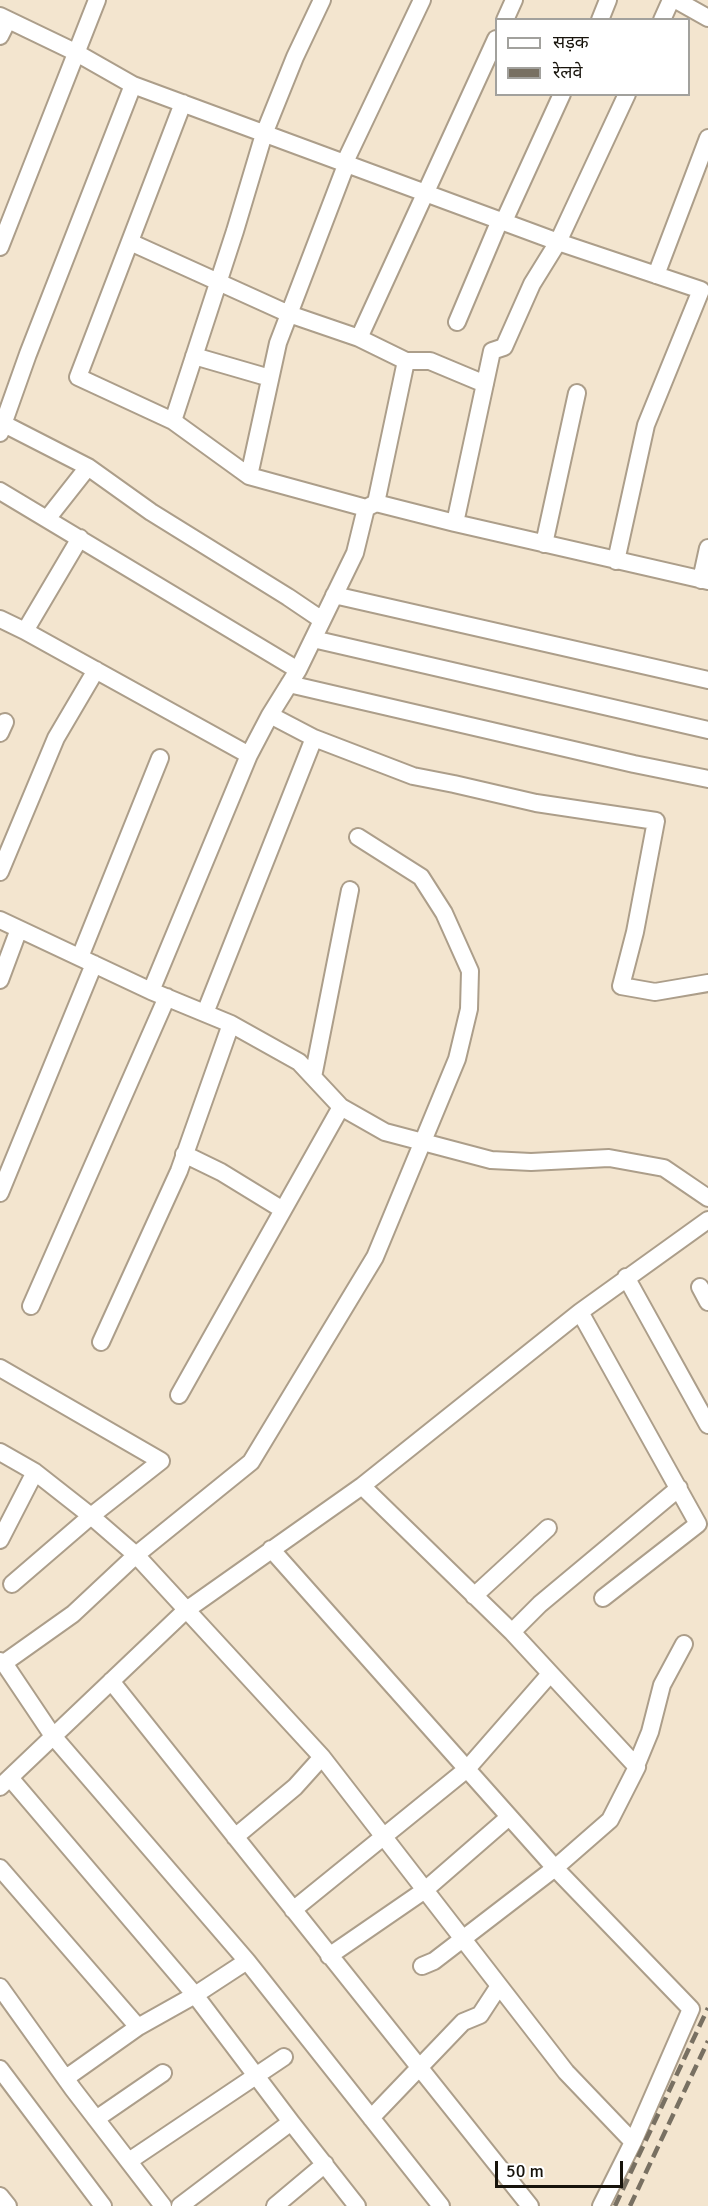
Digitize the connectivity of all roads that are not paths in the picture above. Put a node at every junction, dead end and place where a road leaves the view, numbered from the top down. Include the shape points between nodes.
1 (97, 0) edge
2 (322, 0) edge
3 (422, 0) edge
4 (514, 0) edge
5 (608, 0) edge
6 (671, 0) edge
7 (676, 0) edge
8 (4, 18) edge
9 (506, 18) edge
10 (601, 18) edge
11 (663, 18) edge
12 (708, 18) edge
13 (0, 36) edge
14 (495, 41) edge
15 (75, 52) junction
16 (133, 85) junction
17 (561, 96) edge
18 (626, 96) edge
19 (183, 103) junction
20 (264, 134) junction
21 (708, 138) edge
22 (345, 165) junction
23 (425, 192) junction
24 (5, 216) edge
25 (502, 221) junction
26 (130, 242) junction
27 (558, 242) junction
28 (0, 247) edge
29 (656, 275) junction
30 (218, 282) junction
31 (704, 291) edge
32 (289, 314) junction
33 (457, 322) dead end
34 (359, 338) junction
35 (194, 356) junction
36 (406, 361) junction
37 (270, 378) junction
38 (485, 384) junction
39 (577, 393) dead end
40 (173, 421) junction
41 (2, 429) edge
42 (88, 467) junction
43 (249, 476) junction
44 (0, 491) edge
45 (371, 505) junction
46 (47, 519) junction
47 (455, 523) junction
48 (80, 538) junction
49 (544, 544) junction
50 (708, 548) edge
51 (616, 561) junction
52 (704, 580) edge
53 (334, 595) junction
54 (0, 619) edge
55 (322, 620) junction
56 (25, 631) junction
57 (313, 639) junction
58 (96, 670) junction
59 (294, 677) junction
60 (708, 680) edge
61 (270, 715) junction
62 (708, 730) edge
63 (314, 738) junction
64 (249, 755) junction
65 (159, 758) dead end
66 (708, 779) edge
67 (358, 837) dead end
68 (0, 872) edge
69 (350, 890) dead end
70 (0, 920) edge
71 (19, 929) junction
72 (87, 960) junction
73 (0, 980) edge
74 (708, 983) edge
75 (159, 994) junction
76 (205, 1013) junction
77 (231, 1024) junction
78 (313, 1077) junction
79 (341, 1107) junction
80 (423, 1141) junction
81 (184, 1154) junction
82 (0, 1194) edge
83 (708, 1198) edge
84 (283, 1210) junction
85 (708, 1220) edge
86 (626, 1277) junction
87 (700, 1287) dead end
88 (708, 1302) edge
89 (31, 1306) dead end
90 (579, 1312) junction
91 (101, 1342) dead end
92 (0, 1368) edge
93 (178, 1395) dead end
94 (708, 1425) edge
95 (0, 1452) edge
96 (35, 1472) junction
97 (362, 1486) junction
98 (679, 1488) junction
99 (91, 1516) junction
100 (548, 1528) dead end
101 (0, 1539) edge
102 (271, 1549) junction
103 (136, 1555) junction
104 (12, 1584) dead end
105 (474, 1596) junction
106 (603, 1598) dead end
107 (185, 1611) junction
108 (512, 1632) junction
109 (684, 1644) dead end
110 (2, 1662) edge
111 (550, 1674) junction
112 (111, 1681) junction
113 (53, 1736) junction
114 (322, 1757) junction
115 (636, 1766) junction
116 (467, 1769) junction
117 (4, 1783) edge
118 (509, 1817) junction
119 (235, 1837) junction
120 (384, 1837) junction
121 (0, 1868) edge
122 (555, 1868) junction
123 (425, 1890) junction
124 (293, 1910) junction
125 (463, 1938) junction
126 (329, 1956) junction
127 (247, 1961) junction
128 (422, 1966) dead end
129 (499, 1986) junction
130 (0, 1988) edge
131 (195, 1995) junction
132 (138, 2027) junction
133 (284, 2056) dead end
134 (419, 2068) junction
135 (0, 2069) edge
136 (163, 2073) dead end
137 (255, 2074) junction
138 (66, 2078) junction
139 (371, 2118) junction
140 (96, 2119) junction
141 (291, 2122) junction
142 (633, 2142) junction
143 (129, 2161) junction
144 (325, 2164) junction
145 (0, 2196) edge
146 (8, 2206) edge
147 (103, 2206) edge
148 (163, 2206) edge
149 (180, 2206) edge
150 (275, 2206) edge
151 (357, 2206) edge
152 (441, 2206) edge
153 (530, 2206) edge
154 (601, 2206) edge

1 - 15 street
2 - 20 street
3 - 22 street
4 - 9 street
5 - 10 street
6 - 11 street
7 - 12 street
8 - 13 street
8 - 15 street
14 - 23 street
15 - 16 street
15 - 24 street
16 - 19 street
16 - 41 street
17 - 25 street
18 - 27 street
19 - 20 street
19 - 26 street
20 - 22 street
20 - 30 street
21 - 29 street
22 - 23 street
22 - 32 street
23 - 25 street
23 - 34 street
24 - 28 street
25 - 27 street
25 - 33 street
26 - 30 street
26 - 40 street via 78,377
27 - 29 street
27 - 38 street via 532,284 504,347 492,351
29 - 31 street
30 - 32 street
30 - 35 street
31 - 51 street via 646,425
32 - 34 street
32 - 37 street
34 - 36 street
35 - 37 street
35 - 40 street
36 - 38 street via 430,361
36 - 45 street
37 - 43 street
38 - 47 street
39 - 49 street
40 - 43 street
41 - 42 street
42 - 46 street
42 - 55 street via 151,512
43 - 45 street
44 - 46 street
45 - 47 street
45 - 53 street
46 - 48 street
47 - 49 street
48 - 56 street
48 - 59 street
49 - 51 street
50 - 52 street
51 - 52 street
53 - 55 street
53 - 60 street
54 - 56 street
55 - 57 street
56 - 58 street
57 - 59 street
57 - 62 street
58 - 64 street
58 - 68 street via 56,738
59 - 61 street
59 - 66 street via 634,764
61 - 63 street
61 - 64 street
63 - 74 street via 413,776 536,803 656,821 621,986 655,993
63 - 76 street
64 - 75 street
65 - 72 street
67 - 80 street via 421,877 444,913 470,971 469,1009 457,1059
69 - 78 street
70 - 71 street
71 - 72 street
71 - 73 street
72 - 75 street
72 - 82 street
75 - 76 street
75 - 89 street
76 - 77 street
77 - 78 street via 299,1062
77 - 81 street
78 - 79 street
79 - 80 street via 386,1132
79 - 84 street
80 - 83 street via 491,1160 609,1158 664,1168
80 - 103 street via 375,1257 251,1462
81 - 84 street
81 - 91 street
84 - 93 street
85 - 86 street
86 - 90 street
86 - 94 street
87 - 88 street
90 - 97 street
90 - 98 street
92 - 99 street via 161,1461
95 - 96 street
96 - 99 street
96 - 101 street
97 - 102 street
97 - 105 street
98 - 106 street via 698,1524
98 - 108 street
99 - 103 street
99 - 104 street
100 - 105 street
102 - 107 street
102 - 116 street
103 - 107 street
103 - 110 street via 73,1614
105 - 108 street
107 - 112 street
107 - 114 street
108 - 111 street
109 - 115 street via 662,1685
110 - 113 street
111 - 115 street
111 - 116 street
112 - 113 street
112 - 119 street
113 - 117 street
113 - 127 street
114 - 119 street via 295,1787
114 - 120 street
115 - 122 street via 610,1820
116 - 118 street
116 - 120 street
117 - 131 street
118 - 122 street
118 - 123 street
119 - 124 street
120 - 123 street
120 - 124 street
121 - 132 street
122 - 125 street
122 - 142 street via 691,2009
123 - 125 street
123 - 126 street
124 - 126 street
125 - 128 street
125 - 129 street
126 - 134 street
127 - 131 street
127 - 139 street
129 - 134 street via 480,2015 463,2022
129 - 142 street via 566,2072
130 - 138 street
131 - 132 street
131 - 137 street
132 - 138 street
133 - 137 street
134 - 139 street
134 - 153 street
135 - 147 street
136 - 140 street
137 - 141 street
137 - 143 street
138 - 140 street
139 - 152 street
140 - 143 street
141 - 144 street
141 - 149 street
142 - 154 street
143 - 148 street
144 - 150 street
144 - 151 street
145 - 146 street

